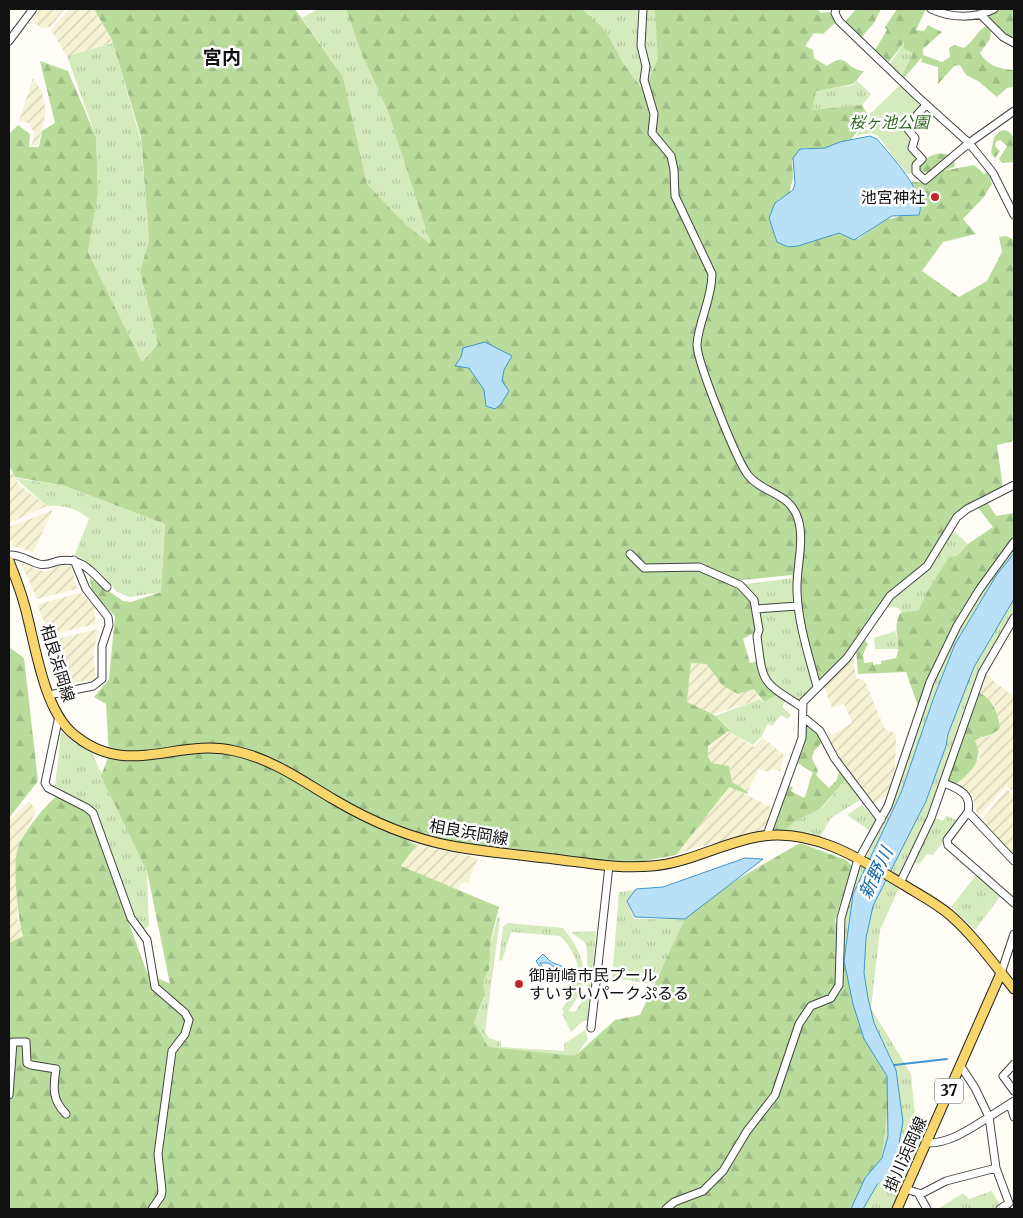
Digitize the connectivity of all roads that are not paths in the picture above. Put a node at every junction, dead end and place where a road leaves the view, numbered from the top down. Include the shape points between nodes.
1 (33, 9) edge
2 (643, 9) edge
3 (931, 9) edge
4 (994, 9) edge
5 (833, 10) edge
6 (980, 14) junction
7 (9, 41) edge
8 (1014, 43) edge
9 (926, 105) junction
10 (1014, 111) edge
11 (969, 143) junction
12 (1014, 215) edge
13 (1014, 486) edge
14 (1014, 542) edge
15 (630, 554) dead end
16 (9, 555) edge
17 (74, 560) junction
18 (9, 561) edge
19 (107, 587) dead end
20 (798, 606) junction
21 (756, 609) junction
22 (1014, 618) edge
23 (817, 687) junction
24 (49, 694) junction
25 (802, 707) junction
26 (59, 716) junction
27 (803, 717) junction
28 (944, 783) junction
29 (968, 812) junction
30 (881, 820) junction
31 (767, 835) junction
32 (859, 859) junction
33 (1014, 861) edge
34 (609, 866) junction
35 (899, 882) junction
36 (1014, 903) edge
37 (1014, 934) edge
38 (1001, 973) junction
39 (1014, 989) edge
40 (591, 1028) dead end
41 (1014, 1064) edge
42 (960, 1065) junction
43 (1014, 1091) edge
44 (9, 1095) edge
45 (1012, 1103) edge
46 (66, 1114) dead end
47 (989, 1117) junction
48 (1014, 1117) edge
49 (926, 1143) junction
50 (996, 1168) junction
51 (906, 1189) junction
52 (918, 1193) junction
53 (1012, 1202) edge
54 (152, 1209) edge
55 (666, 1209) edge
56 (897, 1209) edge
57 (927, 1209) edge
58 (1000, 1209) edge

1 - 7 street
2 - 20 street via 644,80 654,114 652,133 670,156 674,170 674,196 712,274 697,347 743,468 755,483 786,499 798,517
3 - 6 street via 948,16
4 - 6 street
5 - 9 street via 839,21
6 - 8 street via 1003,37
9 - 11 street
9 - 11 street via 906,127 915,138 912,148 922,159 916,165 916,172 925,180
10 - 11 street
11 - 12 street via 993,173
13 - 23 street via 957,516 927,566 890,596 847,658
14 - 30 street via 957,624 940,659 903,768
15 - 21 street via 644,568 699,567 740,585 754,600
16 - 17 street via 48,565
17 - 19 street via 85,565
17 - 24 street via 86,589 108,618 102,646 102,679 93,686
18 - 24 main road, 相良浜岡線
20 - 21 street
20 - 23 street
21 - 25 street via 762,674 773,688
22 - 28 street via 982,673
23 - 25 street
24 - 26 main road, 相良浜岡線
25 - 27 street
26 - 34 main road, 相良浜岡線 via 72,733 87,743 120,755 146,756 210,748 250,754 282,768 369,819 418,838 452,846
26 - 54 street via 45,783 48,788 93,813 131,918 148,940 155,987 185,1013 188,1020 185,1034 172,1051 158,1154 162,1190
27 - 30 street via 820,731 835,759
27 - 31 street via 802,738
28 - 29 street via 963,791 968,797
28 - 35 street via 931,818
29 - 33 street
29 - 36 street via 947,840 948,845
30 - 32 street
31 - 32 main road, 相良浜岡線 via 818,841
31 - 34 main road, 相良浜岡線 via 730,843 667,864
32 - 35 main road, 相良浜岡線
32 - 55 street via 841,918 839,985 831,998 811,1006 799,1024 775,1095 747,1131 723,1171 703,1191 674,1202
34 - 40 street
35 - 38 main road, 相良浜岡線 via 950,915
37 - 38 street
38 - 39 main road, 相良浜岡線
38 - 42 main road, 掛川浜岡線 / 37
41 - 43 street via 1004,1076
42 - 47 street
42 - 49 main road, 掛川浜岡線 / 37
44 - 46 street via 13,1042 26,1042 27,1063 56,1069 52,1090
45 - 47 street
45 - 48 street
47 - 49 street via 957,1136 937,1144
47 - 50 street
49 - 51 main road, 掛川浜岡線 / 37
50 - 52 street via 946,1181
50 - 53 street
51 - 52 street
51 - 56 main road, 掛川浜岡線 / 37
52 - 57 street
53 - 58 street

